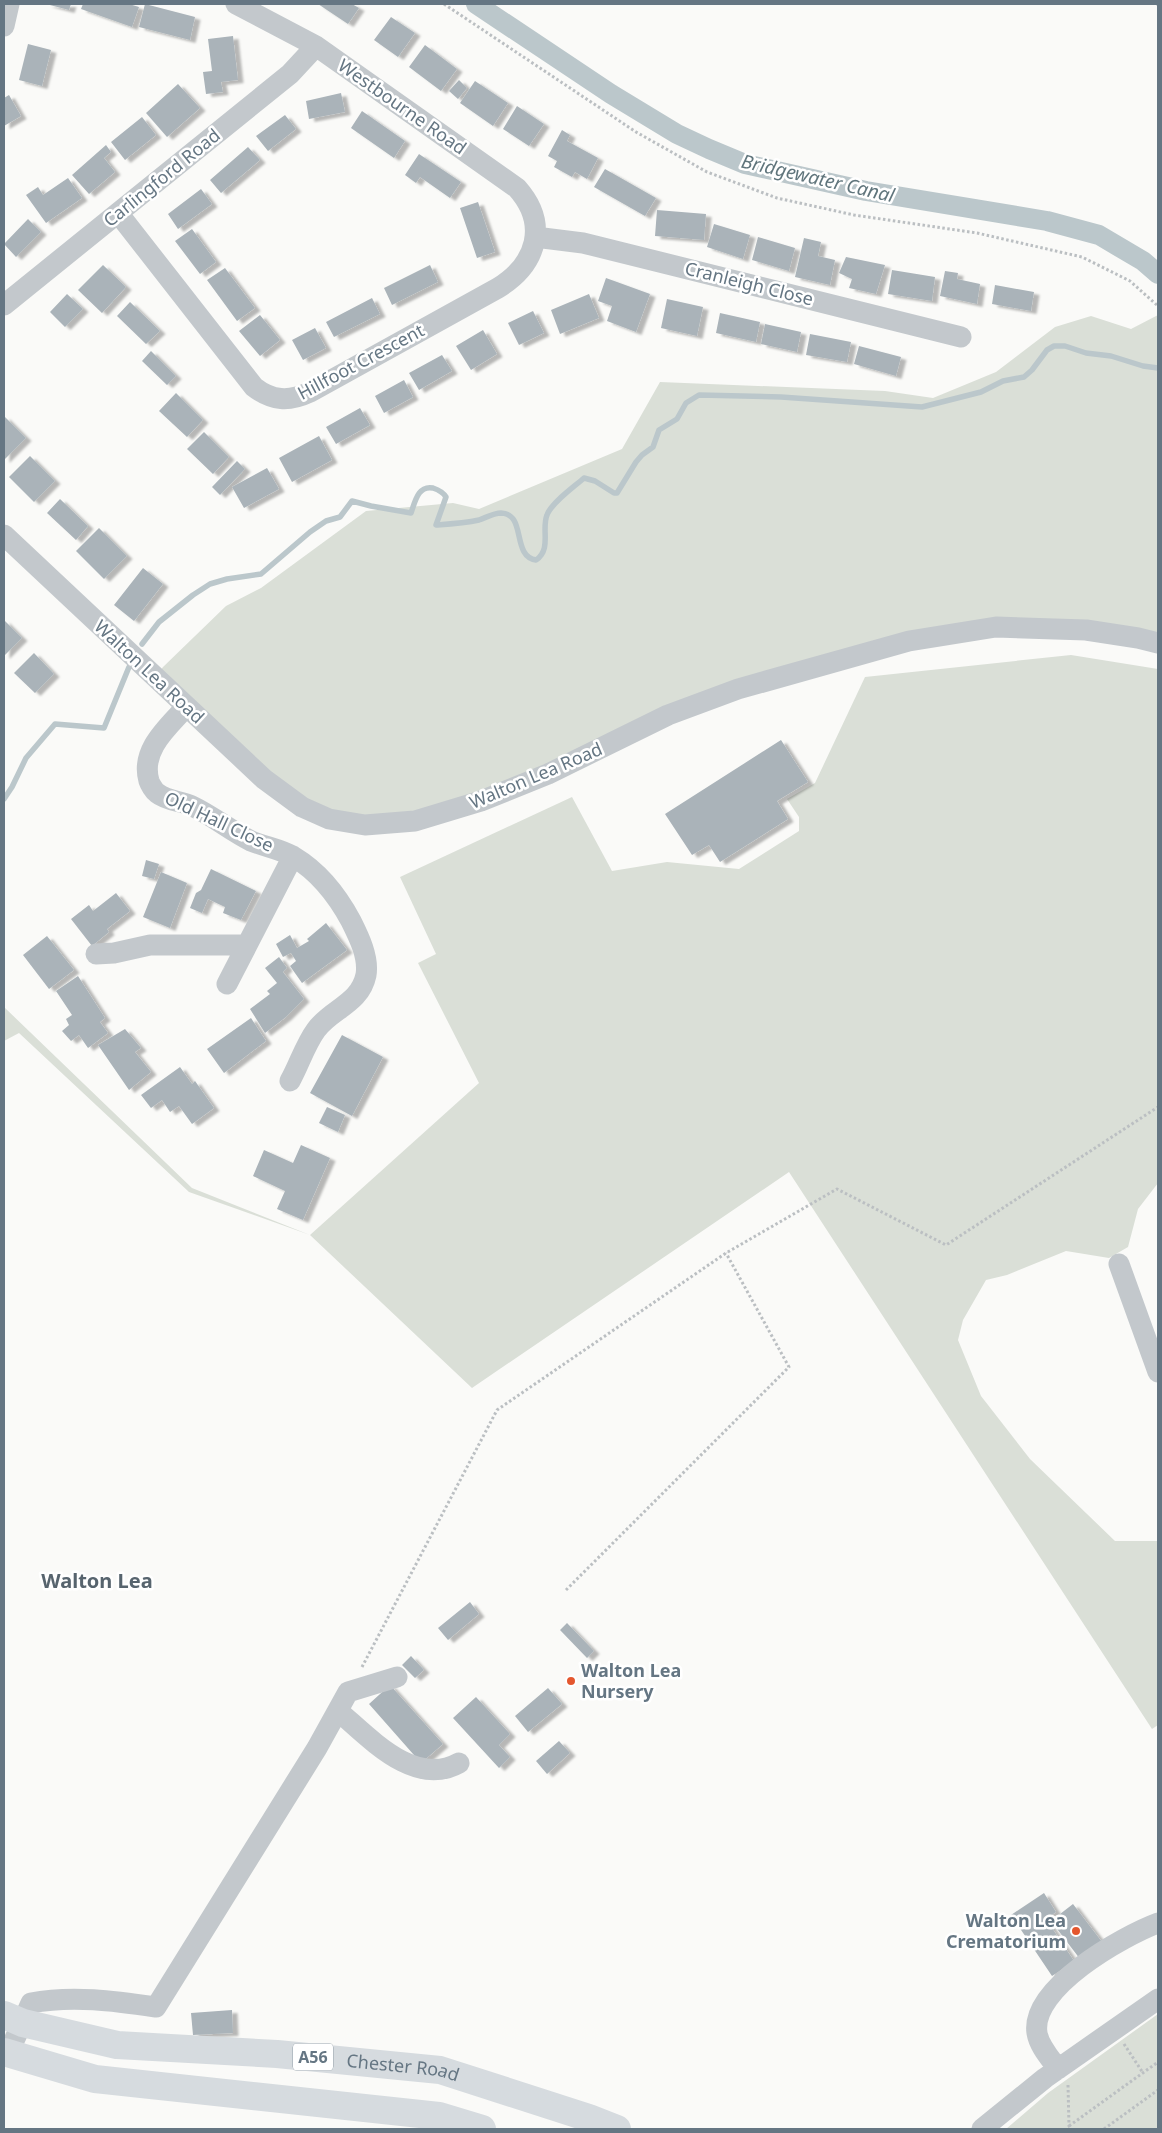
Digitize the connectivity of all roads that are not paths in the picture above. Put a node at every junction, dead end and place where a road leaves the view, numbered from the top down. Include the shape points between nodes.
1 (9, 4) edge
2 (236, 4) edge
3 (4, 26) edge
4 (316, 46) junction
5 (118, 213) junction
6 (535, 237) junction
7 (4, 305) edge
8 (961, 337) dead end
9 (4, 535) edge
10 (1158, 644) edge
11 (186, 707) junction
12 (292, 856) junction
13 (247, 945) junction
14 (96, 954) dead end
15 (227, 984) dead end
16 (290, 1081) dead end
17 (1119, 1264) dead end
18 (1158, 1372) edge
19 (397, 1677) dead end
20 (338, 1711) junction
21 (459, 1764) dead end
22 (1158, 1923) edge
23 (1158, 1999) edge
24 (13, 2019) edge
25 (6, 2053) edge
26 (1063, 2065) junction
27 (482, 2129) edge
28 (617, 2129) edge
29 (982, 2129) edge

1 - 3 street
2 - 4 street, Westbourne Road
4 - 5 street, Carlingford Road via 290,74
4 - 6 street, Westbourne Road via 517,188 530,206
5 - 6 street, Hillfoot Crescent via 254,387 268,396 282,399 310,392 508,282 524,266
5 - 7 street, Carlingford Road
6 - 8 street, Cranleigh Close via 583,244
9 - 11 street, Walton Lea Road
10 - 11 street, Walton Lea Road via 1086,630 996,627 908,641 738,689 677,712 548,774 481,801 415,822 365,825 330,819 302,807 264,779
11 - 12 street, Old Hall Close via 150,751 147,766 149,782 156,793 191,805 252,841
12 - 13 street, Old Hall Close
12 - 16 street, Old Hall Close via 313,870 330,888 356,932 366,963 366,976 352,1000 316,1030
13 - 14 street via 150,945
13 - 15 street, Old Hall Close
17 - 18 street
19 - 20 street via 348,1692
20 - 21 street via 382,1749 404,1762 440,1770
20 - 24 street via 156,2007 116,2001 54,1999 31,2003
22 - 26 street via 1120,1940 1080,1968 1056,1988 1042,2006 1036,2032 1042,2046
23 - 26 street
24 - 25 street
24 - 28 highway, Chester Road / A56 via 117,2045 277,2054 440,2070
25 - 27 highway via 95,2079 439,2116
26 - 29 street

